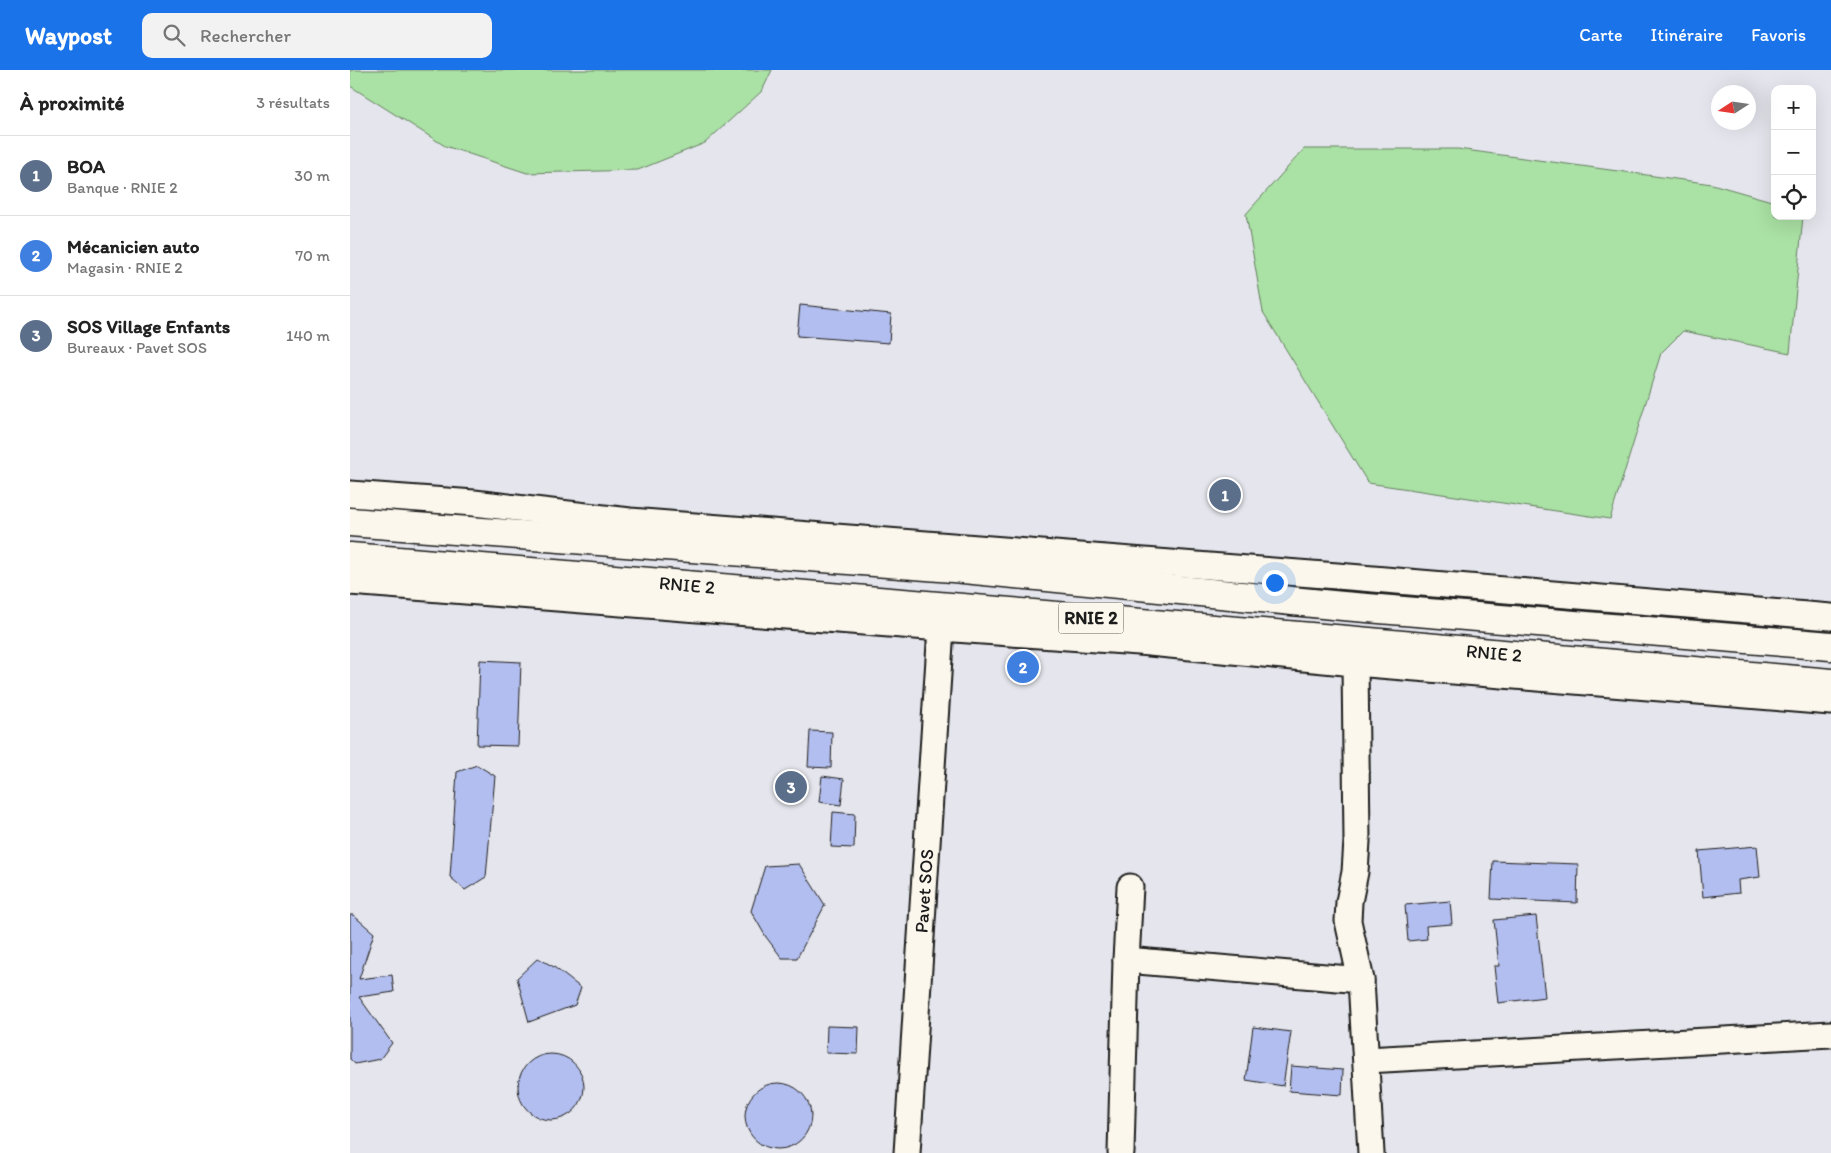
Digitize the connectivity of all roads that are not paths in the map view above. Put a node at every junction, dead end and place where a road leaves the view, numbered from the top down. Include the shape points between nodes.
1 (350, 494) edge
2 (350, 522) edge
3 (350, 557) edge
4 (350, 582) edge
5 (1831, 617) edge
6 (941, 628) junction
7 (1831, 646) edge
8 (1355, 663) junction
9 (1831, 683) edge
10 (1831, 702) edge
11 (1130, 887) dead end
12 (1126, 960) junction
13 (1361, 980) junction
14 (1831, 1034) edge
15 (1367, 1060) junction
16 (907, 1153) edge
17 (1121, 1153) edge
18 (1371, 1153) edge

1 - 5 street via 474,503 630,521
2 - 7 highway, RNIE 2 / RNIE 2 via 953,568 1343,606
3 - 9 highway, RNIE 2 / RNIE 2
4 - 6 street
6 - 8 street via 1139,642
6 - 16 street, Pavet SOS
8 - 10 street
8 - 13 street via 1357,841 1348,922
11 - 12 street
12 - 13 street
12 - 17 street
13 - 15 street
14 - 15 street
15 - 18 street

